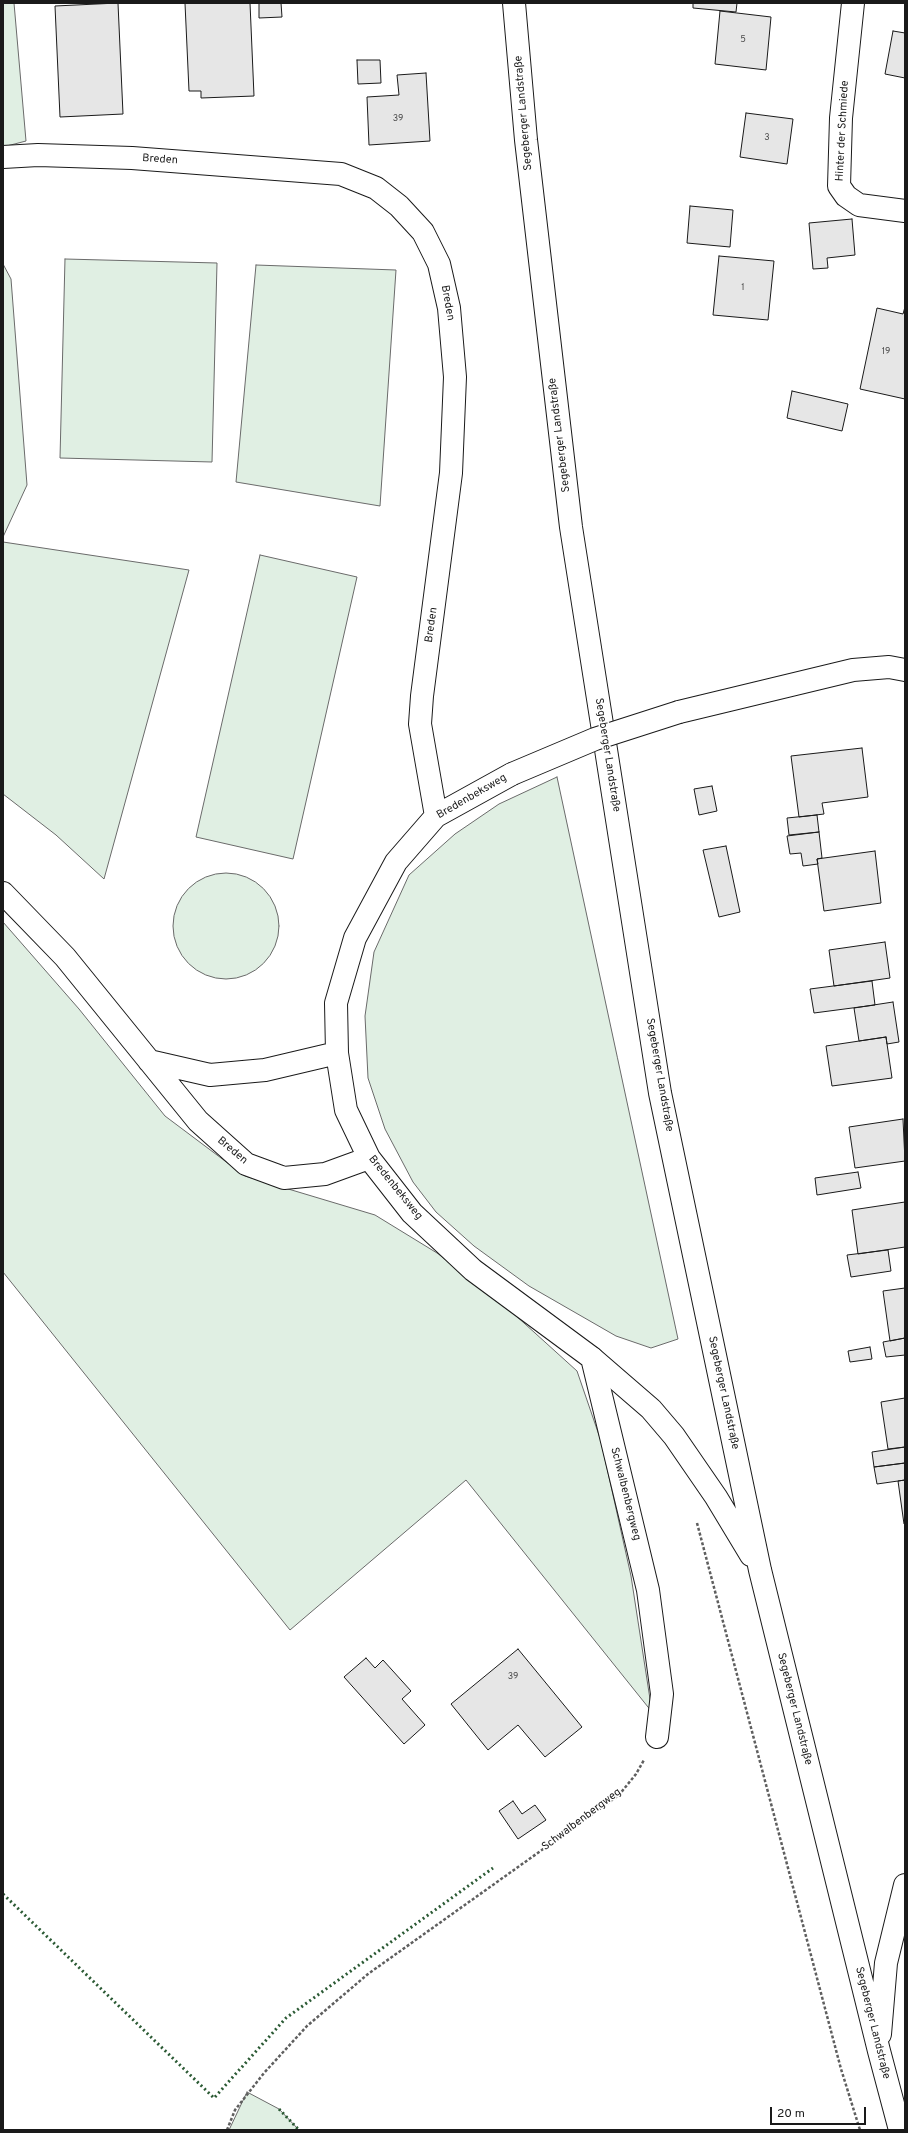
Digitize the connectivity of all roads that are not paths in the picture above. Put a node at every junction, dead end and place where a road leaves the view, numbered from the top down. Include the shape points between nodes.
1 (514, 3) edge
2 (853, 3) edge
3 (3, 157) edge
4 (905, 210) edge
5 (905, 670) edge
6 (436, 816) junction
7 (3, 893) edge
8 (337, 1053) junction
9 (149, 1061) junction
10 (369, 1158) junction
11 (592, 1358) junction
12 (760, 1570) junction
13 (656, 1737) road end
14 (905, 1884) edge
15 (879, 2051) junction
16 (900, 2130) edge

1 - 12 street, Segeberger Landstraße via 526,140 571,527 660,1093
2 - 4 street, Hinter der Schmiede via 841,118 839,186 846,196 859,205
3 - 6 street, Breden via 132,158 341,174 376,188 399,206 423,232 439,264 449,308 455,377 452,472 420,724
5 - 6 street, Bredenbeksweg, bridge via 889,667 853,670 679,712 595,739 512,774
6 - 8 street, Bredenbeksweg via 396,862 355,938 336,1003
7 - 9 street, Breden via 65,956
8 - 9 street via 265,1070 210,1075
8 - 10 street, Bredenbeksweg via 346,1110
9 - 10 street, Breden via 198,1121 246,1164 284,1178 325,1174
10 - 11 street, Bredenbeksweg via 412,1213 473,1270
11 - 12 street, Bredenbeksweg via 651,1409 674,1436 716,1497
11 - 13 street, Schwalbenbergweg via 648,1590 662,1694
12 - 15 street, Segeberger Landstraße
14 - 15 street via 886,1963
15 - 16 street, Segeberger Landstraße

